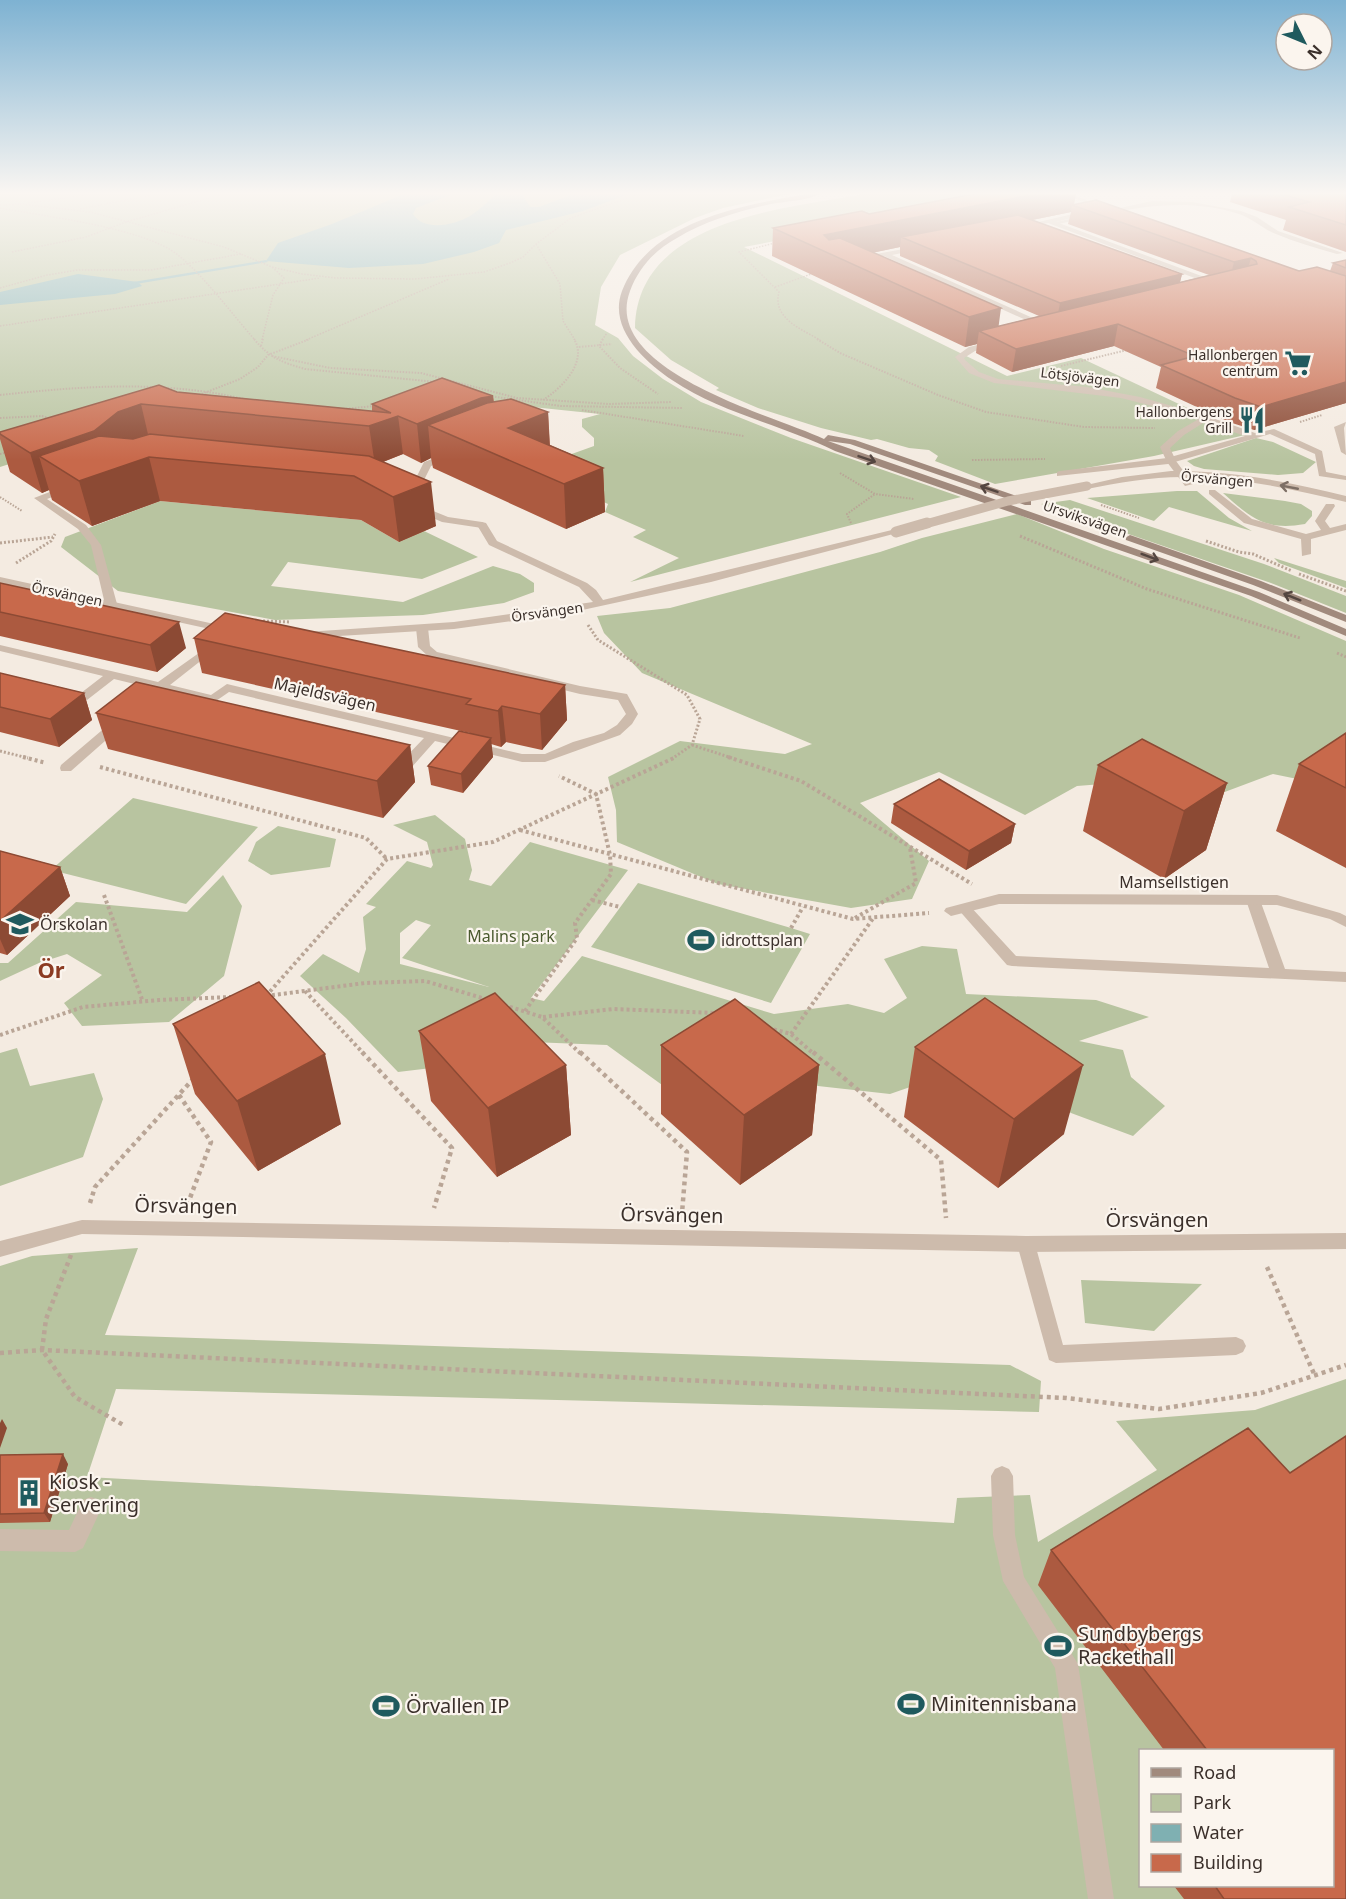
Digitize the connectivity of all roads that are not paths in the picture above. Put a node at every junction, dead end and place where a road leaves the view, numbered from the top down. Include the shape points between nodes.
1 (627, 283) edge
2 (949, 283) edge
3 (1216, 283) edge
4 (1216, 290) edge
5 (1044, 332) edge
6 (1001, 342) edge
7 (1207, 418) junction
8 (1346, 425) edge
9 (813, 436) junction
10 (1255, 436) junction
11 (1346, 452) edge
12 (457, 453) edge
13 (1168, 461) junction
14 (1060, 474) dead end
15 (1182, 474) junction
16 (1345, 474) edge
17 (84, 483) edge
18 (1188, 484) junction
19 (1087, 486) junction
20 (397, 487) edge
21 (1227, 488) dead end
22 (1212, 492) dead end
23 (1266, 493) dead end
24 (1337, 500) edge
25 (405, 502) edge
26 (1042, 508) dead end
27 (1346, 510) edge
28 (1346, 527) edge
29 (1327, 532) junction
30 (1119, 534) dead end
31 (1306, 537) junction
32 (1306, 554) dead end
33 (0, 580) edge
34 (111, 604) junction
35 (600, 604) junction
36 (1346, 619) edge
37 (422, 628) junction
38 (1346, 633) edge
39 (298, 635) edge
40 (0, 648) edge
41 (113, 674) junction
42 (161, 686) junction
43 (52, 690) edge
44 (213, 699) junction
45 (144, 701) edge
46 (197, 713) edge
47 (126, 716) edge
48 (432, 736) junction
49 (384, 760) edge
50 (70, 765) road end
51 (1253, 900) junction
52 (1346, 922) edge
53 (1279, 974) junction
54 (1346, 977) edge
55 (1346, 1241) edge
56 (1026, 1244) junction
57 (0, 1249) edge
58 (1236, 1346) dead end
59 (1002, 1476) dead end
60 (91, 1507) dead end
61 (0, 1540) edge
62 (1101, 1899) edge

1 - 9 street, Ursviksvägen via 622,308 627,328 634,341 676,379 727,404
2 - 5 street via 1054,329
3 - 4 street via 1228,287
6 - 7 street, Lötsjövägen via 972,349 959,357 964,366 981,376 1005,383 1111,394
7 - 10 street, Lötsjövägen
7 - 13 street via 1165,447
8 - 11 street via 1339,427
26 -> 9 street, Ursviksvägen via 852,442
9 -> 38 street, Ursviksvägen via 838,449 1255,594
10 - 13 street
10 - 16 street via 1271,431 1319,453 1322,474
12 - 20 street via 427,465 421,477
13 - 14 street
13 - 15 street
15 - 18 street
15 - 19 street, Örsvängen
24 -> 15 street, Örsvängen via 1284,486
16 - 24 street
17 - 34 street via 39,498 82,527 96,545
18 - 19 street, Örsvängen
18 - 21 street, Örsvängen
19 - 35 street, Örsvängen, bridge via 1008,501
22 - 31 street via 1248,521
23 - 24 street, Örsvängen
24 - 27 street, Örsvängen
24 - 29 street via 1320,520
25 - 35 street via 446,520 482,525 493,543 583,585
28 - 29 street
29 - 31 street
36 -> 30 street, Ursviksvägen
31 - 32 street
33 - 34 street, Örsvängen
34 - 42 street, Örsvängen via 238,631
35 - 37 street, Örsvängen
37 - 39 street, Örsvängen
37 - 48 street, Majeldsvägen via 424,647 433,655 623,697 632,714 618,731 547,758 522,758
40 - 41 street
41 - 42 street
41 - 43 street via 83,698
42 - 44 street
42 - 45 street
44 - 46 street, Majeldsvägen
44 - 48 street, Majeldsvägen via 227,688
47 - 50 street
48 - 49 street via 406,765
51 - 52 street, Mamsellstigen via 1277,900
51 - 53 street
51 - 53 street, Mamsellstigen via 999,899 958,910 1012,961
53 - 54 street
55 - 56 street, Örsvängen
56 - 57 street, Örsvängen via 82,1227
56 - 58 street via 1056,1354
59 - 62 street via 1004,1535 1014,1581 1066,1664
60 - 61 street via 75,1541

